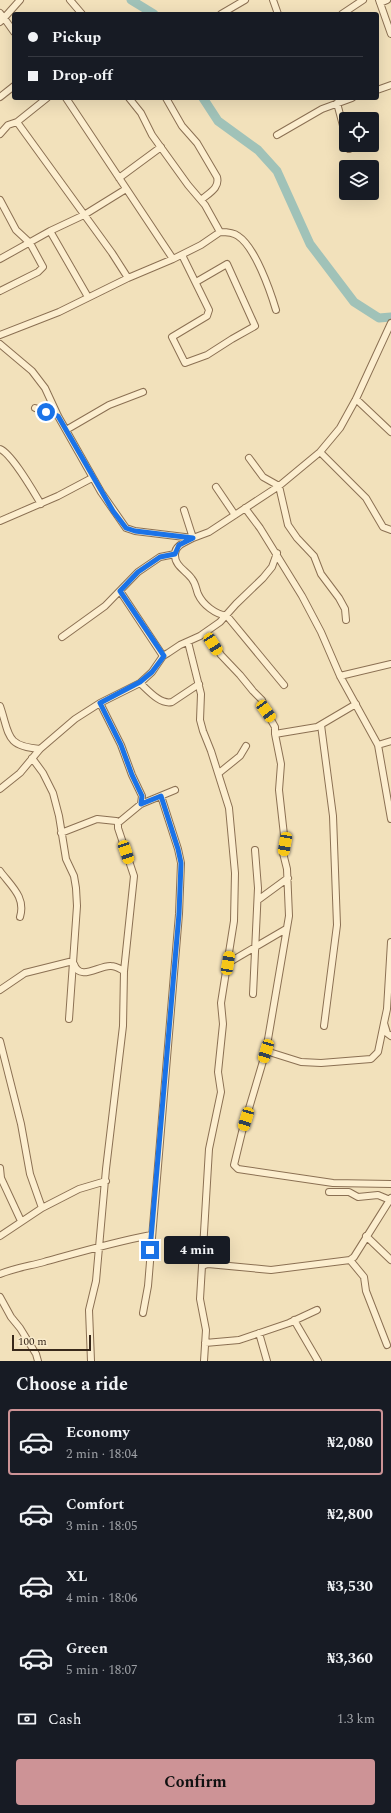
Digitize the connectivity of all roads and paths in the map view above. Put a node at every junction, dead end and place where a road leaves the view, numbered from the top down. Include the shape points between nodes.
1 (20, 0) edge
2 (70, 0) edge
3 (245, 0) edge
4 (272, 0) edge
5 (363, 0) edge
6 (387, 0) edge
7 (379, 1) edge
8 (80, 12) edge
9 (224, 12) edge
10 (277, 12) edge
11 (345, 12) edge
12 (1, 18) edge
13 (12, 30) edge
14 (391, 34) edge
15 (391, 85) edge
16 (12, 88) edge
17 (379, 89) edge
18 (0, 97) edge
19 (44, 100) edge
20 (67, 100) edge
21 (131, 100) edge
22 (167, 100) edge
23 (344, 100) edge
24 (337, 102) junction
25 (340, 112) edge
26 (17, 122) junction
27 (0, 134) edge
28 (278, 135) dead end
29 (161, 147) junction
30 (119, 178) junction
31 (126, 189) junction
32 (0, 200) edge
33 (201, 200) junction
34 (84, 216) junction
35 (50, 231) junction
36 (220, 232) junction
37 (30, 243) junction
38 (182, 255) junction
39 (0, 259) edge
40 (173, 259) junction
41 (193, 276) junction
42 (128, 278) junction
43 (202, 278) junction
44 (196, 282) junction
45 (0, 291) edge
46 (88, 297) junction
47 (276, 310) dead end
48 (391, 323) edge
49 (0, 335) edge
50 (1, 348) edge
51 (143, 392) dead end
52 (356, 399) junction
53 (35, 408) dead end
54 (58, 416) junction
55 (66, 430) junction
56 (391, 432) edge
57 (0, 448) edge
58 (320, 452) junction
59 (249, 458) dead end
60 (92, 478) junction
61 (279, 486) junction
62 (216, 487) dead end
63 (41, 504) junction
64 (245, 508) junction
65 (184, 510) dead end
66 (235, 515) junction
67 (0, 521) edge
68 (391, 530) edge
69 (193, 538) junction
70 (277, 553) junction
71 (175, 554) junction
72 (120, 591) junction
73 (227, 616) junction
74 (346, 620) dead end
75 (206, 632) junction
76 (62, 637) dead end
77 (188, 642) junction
78 (164, 656) junction
79 (391, 664) edge
80 (340, 676) junction
81 (140, 682) junction
82 (199, 684) junction
83 (284, 685) dead end
84 (100, 703) junction
85 (356, 704) junction
86 (0, 706) edge
87 (321, 725) junction
88 (275, 734) junction
89 (391, 741) edge
90 (378, 745) junction
91 (246, 746) dead end
92 (40, 749) junction
93 (32, 758) junction
94 (219, 773) junction
95 (0, 789) edge
96 (175, 790) dead end
97 (161, 796) junction
98 (141, 804) junction
99 (391, 819) edge
100 (116, 821) dead end
101 (61, 833) junction
102 (255, 850) dead end
103 (0, 871) edge
104 (288, 878) junction
105 (258, 900) junction
106 (20, 917) dead end
107 (286, 929) junction
108 (391, 942) edge
109 (256, 945) junction
110 (73, 961) junction
111 (228, 963) junction
112 (124, 971) junction
113 (0, 990) edge
114 (253, 994) dead end
115 (69, 1019) dead end
116 (384, 1023) junction
117 (324, 1026) dead end
118 (391, 1036) edge
119 (0, 1041) edge
120 (266, 1051) junction
121 (0, 1168) edge
122 (106, 1181) junction
123 (391, 1184) edge
124 (329, 1192) dead end
125 (390, 1199) edge
126 (42, 1208) junction
127 (21, 1221) junction
128 (151, 1235) junction
129 (0, 1236) edge
130 (366, 1236) junction
131 (99, 1246) junction
132 (350, 1260) junction
133 (391, 1260) edge
134 (202, 1266) junction
135 (0, 1274) edge
136 (0, 1297) edge
137 (316, 1310) dead end
138 (143, 1313) dead end
139 (294, 1320) junction
140 (259, 1333) junction
141 (205, 1343) junction
142 (387, 1345) dead end
143 (38, 1361) edge
144 (91, 1361) edge
145 (204, 1361) edge
146 (267, 1361) edge
147 (318, 1361) edge

1 - 12 street
2 - 8 street
3 - 9 street
4 - 10 street
5 - 11 street
6 - 7 street
7 - 14 street
12 - 13 street
15 - 17 street
16 - 18 street
19 - 26 street
20 - 30 street
21 - 29 street
22 - 33 street via 218,177 217,186
23 - 24 street
24 - 25 street
24 - 28 street
26 - 27 street via 8,125
26 - 34 street
29 - 30 street
29 - 33 street
30 - 31 street
31 - 34 street
31 - 40 street
32 - 37 street via 16,230
33 - 36 street
34 - 35 street
34 - 42 street
35 - 37 street
35 - 46 street
36 - 38 street
36 - 47 street via 236,234 244,241 266,278
37 - 39 street
37 - 45 street via 43,266 42,270
38 - 40 street
38 - 41 street
40 - 42 street
41 - 43 street
41 - 44 street
42 - 46 street
43 - 44 street
43 - 44 street via 227,264 255,326 207,355 185,363 172,337 208,316 209,310
46 - 49 street via 59,312
48 - 52 street
50 - 54 street via 32,371 45,388
51 - 55 street via 109,405
52 - 56 street
52 - 58 street via 340,428
53 - 54 street
54 - 55 street
55 - 60 street
57 - 63 street via 12,460
58 - 61 street
58 - 68 street via 366,498 384,527
59 - 61 street via 263,477
60 - 63 street
60 - 69 street via 126,528
61 - 64 street
61 - 74 street via 288,525 314,556 321,574 345,609
62 - 66 street
63 - 67 street
64 - 66 street
64 - 70 street
65 - 69 street
66 - 69 street via 209,532
69 - 71 street via 179,545
70 - 73 street via 272,567
70 - 80 street via 312,613
71 - 72 street via 160,557 138,572
71 - 73 street via 180,567 193,580 198,594 207,605 220,615
72 - 76 street via 105,606
72 - 78 street
73 - 75 street
73 - 83 street
75 - 77 street
75 - 88 street via 221,655 262,700 275,727
77 - 78 street
77 - 82 street
78 - 81 street via 152,672
79 - 80 street
80 - 85 street
81 - 82 street via 163,702 168,703
81 - 84 street
82 - 94 street via 201,725
84 - 92 street via 75,719
84 - 98 street via 142,796
85 - 87 street
85 - 90 street
86 - 92 street via 10,738 25,748
87 - 88 street
87 - 117 street via 333,816 337,925
88 - 104 street via 281,764 279,790 285,844 283,853
89 - 90 street
90 - 99 street
91 - 94 street via 240,756
92 - 93 street
93 - 95 street via 20,773
93 - 101 street via 53,793
94 - 111 street via 229,808 235,873 234,921
96 - 97 street
97 - 98 street
97 - 128 street via 181,863 179,914
98 - 112 street via 118,823 134,876
100 - 101 street via 97,819
101 - 110 street via 66,859 74,876 76,888
102 - 105 street
103 - 106 street via 19,895 22,909
104 - 105 street
104 - 107 street via 289,916
105 - 109 street
107 - 109 street
107 - 120 street
108 - 116 street
109 - 111 street
109 - 114 street
110 - 112 street via 77,971 82,973 111,966
110 - 113 street via 25,973
110 - 115 street
111 - 134 street via 221,1003 223,1024 218,1072 220,1092 209,1149
112 - 122 street via 123,1026
116 - 118 street via 387,1033
116 - 120 street via 378,1052 371,1059 314,1063 301,1062
119 - 126 street via 21,1124 30,1174
120 - 123 street via 234,1165 238,1169 333,1183
121 - 127 street via 1,1178
122 - 126 street via 79,1189
122 - 131 street
124 - 125 street via 349,1192 358,1197 378,1195
125 - 130 street
126 - 127 street
127 - 129 street
128 - 131 street
128 - 138 street via 148,1286
130 - 132 street
130 - 133 street
131 - 135 street
131 - 144 street via 96,1281 89,1310
132 - 134 street via 271,1270 208,1264
132 - 142 street via 364,1278 366,1291
134 - 141 street via 200,1299 206,1330
136 - 143 street
137 - 139 street
139 - 140 street
139 - 147 street
140 - 141 street via 230,1342
140 - 146 street
141 - 145 street

